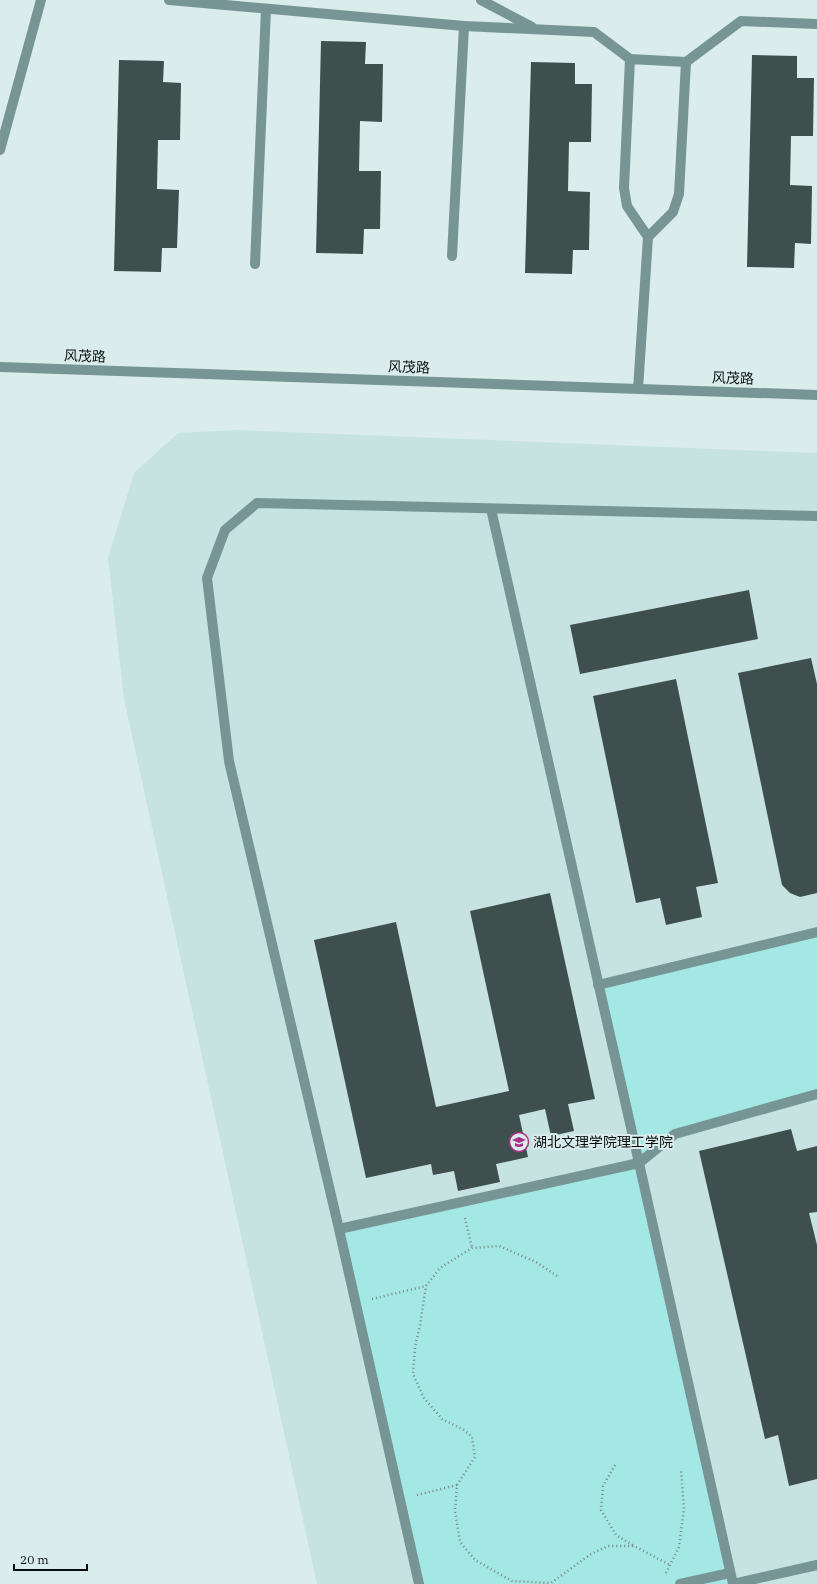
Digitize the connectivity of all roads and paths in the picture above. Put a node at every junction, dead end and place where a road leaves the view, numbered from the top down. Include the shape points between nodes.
1 (41, 0) edge
2 (169, 0) edge
3 (481, 0) edge
4 (266, 9) junction
5 (817, 24) edge
6 (464, 26) junction
7 (536, 29) junction
8 (630, 59) junction
9 (686, 62) junction
10 (0, 150) edge
11 (648, 237) junction
12 (452, 256) dead end
13 (255, 264) dead end
14 (0, 367) edge
15 (638, 389) junction
16 (817, 395) edge
17 (491, 509) junction
18 (817, 516) edge
19 (817, 932) edge
20 (598, 985) junction
21 (817, 1094) edge
22 (639, 1164) junction
23 (462, 1202) junction
24 (339, 1229) junction
25 (472, 1248) junction
26 (557, 1276) dead end
27 (426, 1286) junction
28 (356, 1303) junction
29 (615, 1465) dead end
30 (681, 1470) dead end
31 (457, 1485) junction
32 (400, 1499) junction
33 (637, 1547) junction
34 (670, 1565) junction
35 (817, 1565) edge
36 (730, 1572) junction
37 (663, 1578) dead end
38 (419, 1584) edge
39 (680, 1584) edge
40 (733, 1584) edge

1 - 10 street
2 - 4 street
3 - 7 street
4 - 6 street
4 - 13 street
5 - 9 street via 741,21
6 - 7 street
6 - 12 street
7 - 8 street via 594,32
8 - 9 street
8 - 11 street via 624,188 627,206
9 - 11 street via 679,194 673,212
11 - 15 street
14 - 15 street, 风茂路
15 - 16 street, 风茂路
17 - 18 street
17 - 20 street
17 - 24 street via 257,503 225,530 207,578 229,761
19 - 20 street
20 - 22 street
21 - 22 street via 675,1134
22 - 23 street
22 - 36 street
23 - 24 street
23 - 25 path
24 - 28 street
25 - 26 path via 499,1246 536,1262
25 - 27 path via 440,1268
27 - 28 path
27 - 31 path via 413,1374 424,1398 442,1419 472,1437 475,1457
28 - 32 street
29 - 33 path via 603,1486 601,1510 616,1535
30 - 34 path via 683,1517 679,1547
31 - 32 path
31 - 33 path via 454,1511 460,1542 475,1560 512,1582 551,1583 590,1554 608,1546
32 - 38 street
33 - 34 path
34 - 37 path
35 - 40 street
36 - 39 street
36 - 40 street

